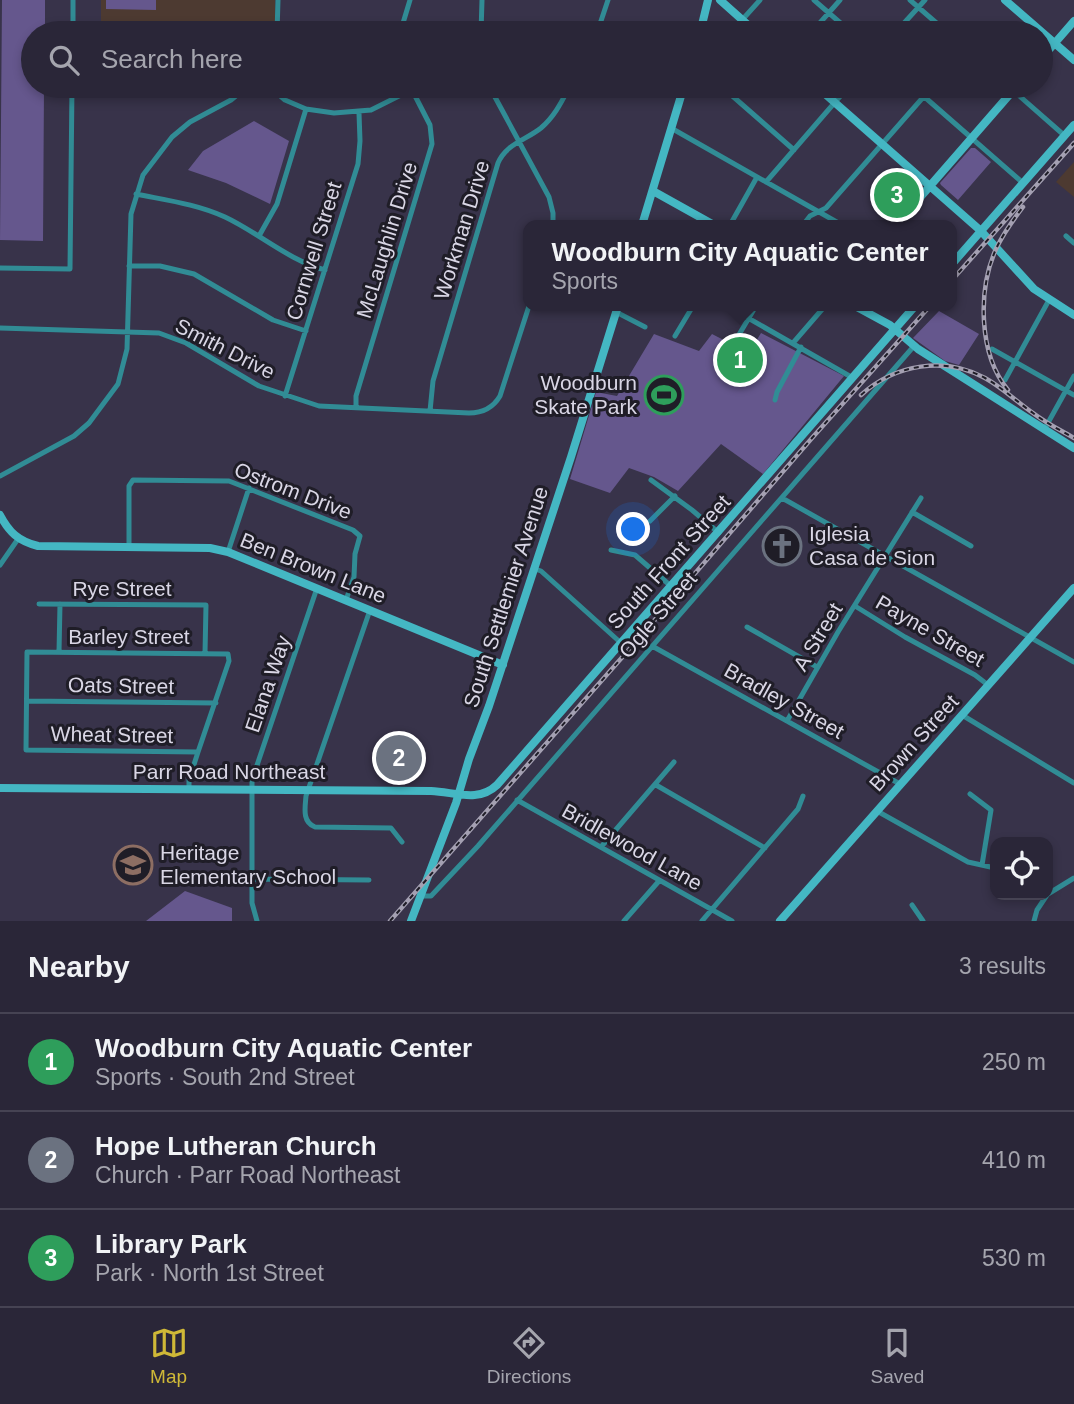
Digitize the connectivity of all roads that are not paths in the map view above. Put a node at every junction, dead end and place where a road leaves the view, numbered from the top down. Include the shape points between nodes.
1 (73, 0) edge
2 (278, 0) edge
3 (410, 0) edge
4 (482, 0) edge
5 (608, 0) edge
6 (708, 0) edge
7 (720, 0) edge
8 (760, 0) edge
9 (814, 0) edge
10 (840, 0) edge
11 (911, 0) edge
12 (925, 0) edge
13 (1007, 0) edge
14 (918, 7) junction
15 (829, 13) junction
16 (742, 20) joint
17 (73, 21) edge
18 (277, 21) edge
19 (404, 21) edge
20 (481, 21) edge
21 (601, 21) edge
22 (703, 21) edge
23 (822, 21) edge
24 (838, 21) edge
25 (906, 21) edge
26 (934, 21) edge
27 (1030, 21) edge
28 (1074, 21) edge
29 (1055, 43) junction
30 (1053, 45) edge
31 (1074, 60) edge
32 (72, 98) edge
33 (233, 98) edge
34 (283, 98) edge
35 (393, 98) edge
36 (416, 98) edge
37 (495, 98) edge
38 (563, 98) edge
39 (680, 98) edge
40 (735, 98) edge
41 (829, 98) edge
42 (838, 98) edge
43 (922, 98) edge
44 (926, 98) edge
45 (1004, 98) edge
46 (1025, 98) edge
47 (834, 103) junction
48 (306, 109) junction
49 (359, 113) junction
50 (1074, 125) edge
51 (671, 128) junction
52 (1065, 136) junction
53 (972, 138) junction
54 (519, 142) junction
55 (883, 144) junction
56 (794, 150) junction
57 (757, 177) junction
58 (766, 182) junction
59 (1023, 183) junction
60 (930, 185) junction
61 (653, 191) junction
62 (135, 194) junction
63 (819, 212) junction
64 (553, 220) edge
65 (644, 220) edge
66 (704, 220) edge
67 (733, 220) edge
68 (807, 220) edge
69 (833, 220) edge
70 (899, 220) edge
71 (981, 231) junction
72 (259, 236) junction
73 (1066, 236) dead end
74 (1074, 243) edge
75 (957, 258) edge
76 (129, 265) junction
77 (0, 268) edge
78 (325, 271) junction
79 (1049, 300) junction
80 (527, 311) edge
81 (616, 311) edge
82 (620, 311) edge
83 (690, 311) edge
84 (736, 311) edge
85 (753, 311) edge
86 (821, 311) edge
87 (863, 311) edge
88 (911, 311) edge
89 (1074, 315) edge
90 (749, 318) junction
91 (645, 327) dead end
92 (0, 328) edge
93 (895, 330) junction
94 (306, 331) junction
95 (128, 332) junction
96 (675, 336) dead end
97 (734, 343) dead end
98 (793, 343) junction
99 (914, 346) junction
100 (801, 347) junction
101 (992, 349) dead end
102 (1016, 362) junction
103 (1074, 376) edge
104 (853, 378) junction
105 (1005, 380) dead end
106 (1066, 390) junction
107 (1074, 395) edge
108 (285, 396) junction
109 (775, 400) dead end
110 (356, 407) junction
111 (430, 411) junction
112 (1044, 430) junction
113 (1074, 448) edge
114 (0, 476) edge
115 (651, 480) dead end
116 (249, 488) junction
117 (675, 496) junction
118 (782, 498) junction
119 (922, 498) dead end
120 (912, 512) junction
121 (0, 515) edge
122 (650, 521) dead end
123 (719, 533) junction
124 (18, 539) junction
125 (971, 546) dead end
126 (129, 547) junction
127 (611, 550) dead end
128 (228, 551) junction
129 (885, 555) junction
130 (0, 565) edge
131 (534, 569) junction
132 (672, 587) junction
133 (1074, 588) edge
134 (317, 589) junction
135 (346, 600) junction
136 (39, 604) dead end
137 (60, 604) junction
138 (855, 606) junction
139 (370, 610) junction
140 (747, 627) dead end
141 (1031, 637) junction
142 (621, 643) junction
143 (652, 646) junction
144 (59, 652) junction
145 (205, 653) junction
146 (1074, 662) edge
147 (503, 665) junction
148 (817, 667) junction
149 (988, 685) junction
150 (27, 701) junction
151 (216, 703) junction
152 (962, 715) junction
153 (787, 721) junction
154 (198, 752) junction
155 (674, 762) dead end
156 (1074, 783) edge
157 (900, 784) junction
158 (656, 785) junction
159 (0, 788) edge
160 (189, 789) junction
161 (252, 790) junction
162 (308, 790) junction
163 (458, 794) junction
164 (970, 794) dead end
165 (803, 796) dead end
166 (517, 800) junction
167 (877, 811) junction
168 (402, 842) dead end
169 (601, 847) junction
170 (765, 848) junction
171 (982, 866) junction
172 (990, 867) edge
173 (1074, 878) edge
174 (252, 879) junction
175 (369, 880) dead end
176 (659, 881) junction
177 (1053, 890) edge
178 (421, 897) junction
179 (1043, 900) edge
180 (912, 905) dead end
181 (712, 910) junction
182 (257, 921) edge
183 (411, 921) edge
184 (624, 921) edge
185 (702, 921) edge
186 (733, 921) edge
187 (780, 921) edge
188 (923, 921) edge
189 (1034, 921) edge

1 - 17 street
2 - 18 street
3 - 19 street
4 - 20 street
5 - 21 street
6 - 22 main road
7 - 16 main road
8 - 16 street
9 - 15 street
10 - 15 street
11 - 14 street
12 - 14 street
13 - 27 main road
14 - 25 street
14 - 26 street
15 - 23 street
15 - 24 street
28 - 29 main road
29 - 30 main road
29 - 31 main road
32 - 77 street via 70,269
33 - 62 street via 172,137 143,175
34 - 48 street
35 - 49 street
36 - 110 street, McLaughlin Drive via 430,125 432,144
37 - 54 street
38 - 54 street, Workman Drive via 551,119
39 - 51 main road
40 - 56 street
41 - 47 main road
42 - 47 street
43 - 55 street
44 - 53 street
45 - 53 main road
46 - 52 street
47 - 55 main road
47 - 56 street
48 - 49 street
48 - 72 street via 277,204
49 - 78 street, Cornwell Street via 358,164
50 - 52 main road
51 - 57 street
51 - 61 main road
52 - 59 main road
53 - 59 street
53 - 60 main road
54 - 64 street via 551,202
54 - 111 street, Workman Drive via 503,153 498,163 435,374
55 - 60 main road
55 - 63 street
56 - 58 street
57 - 58 street
57 - 67 street
58 - 63 street
59 - 71 main road
60 - 70 main road
60 - 71 main road
61 - 65 main road
61 - 66 main road
62 - 72 street via 205,209
62 - 76 street
63 - 68 street
63 - 69 street
71 - 75 main road
71 - 79 main road via 1025,281
72 - 78 street via 303,264
73 - 74 street
76 - 94 street via 194,274 273,320
76 - 95 street
78 - 94 street, Cornwell Street
79 - 89 main road
79 - 102 street
80 - 111 street, Smith Drive via 495,404 474,413
81 - 131 main road, South Settlemier Avenue
82 - 91 street
83 - 96 street
84 - 90 street
85 - 90 street
86 - 98 street
87 - 93 main road
88 - 93 main road, South Front Street
90 - 97 street
90 - 98 street
92 - 95 street, Smith Drive
93 - 99 main road
93 - 104 main road, South Front Street
94 - 108 street, Cornwell Street
95 - 108 street, Smith Drive via 173,338
95 - 114 street via 118,384 89,423 67,441
98 - 100 street
99 - 112 main road
99 - 118 street, Ogle Street
100 - 104 street
100 - 109 street
101 - 102 street
102 - 105 street
102 - 106 street
103 - 106 street
104 - 123 main road, South Front Street
106 - 107 street
106 - 112 street
108 - 110 street, Smith Drive via 319,406
110 - 111 street, Smith Drive
112 - 113 main road
115 - 117 street
116 - 126 street, Ostrom Drive via 217,480 130,482
116 - 128 street
116 - 135 street, Ostrom Drive via 360,536
117 - 122 street
117 - 123 street
118 - 129 street
118 - 143 street, Ogle Street
119 - 120 street, A Street
120 - 125 street
120 - 129 street, A Street
121 - 124 main road
123 - 132 main road, South Front Street
124 - 126 main road, Ben Brown Lane via 38,546
124 - 130 street
126 - 128 main road, Ben Brown Lane
127 - 132 street via 635,555
128 - 134 main road, Ben Brown Lane
129 - 138 street, A Street
129 - 141 street
131 - 142 street
131 - 147 main road, South Settlemier Avenue
132 - 142 main road, South Front Street
133 - 141 main road, Brown Street
134 - 135 main road, Ben Brown Lane
134 - 161 street, Elana Way
135 - 139 main road, Ben Brown Lane
136 - 137 street, Rye Street
137 - 144 street
137 - 145 street, Rye Street via 206,606
138 - 148 street, A Street
138 - 149 street, Payne Street
139 - 147 main road, Ben Brown Lane
139 - 162 street
140 - 148 street
141 - 146 street
141 - 149 main road, Brown Street
142 - 163 main road, South Front Street via 497,785 478,796
143 - 153 street, Bradley Street
143 - 166 street, Ogle Street
144 - 145 street, Barley Street
144 - 150 street, Barley Street via 27,652
145 - 151 street, Barley Street via 229,655
147 - 163 main road, South Settlemier Avenue
148 - 153 street, A Street
149 - 152 main road, Brown Street
150 - 151 street, Oats Street
150 - 154 street, Wheat Street via 26,750
151 - 154 street
152 - 156 street
152 - 157 main road, Brown Street
153 - 157 street, Bradley Street
154 - 160 street
155 - 158 street
157 - 167 main road, Brown Street
158 - 169 street
158 - 170 street
159 - 160 main road, Parr Road Northeast
160 - 161 main road, Parr Road Northeast
161 - 162 main road, Parr Road Northeast
161 - 174 street, Elana Way
162 - 163 main road, Parr Road Northeast
162 - 168 street via 306,819 311,826 391,828
163 - 178 main road, South Settlemier Avenue
164 - 171 street via 991,810
165 - 170 street via 798,809
166 - 169 street, Bridlewood Lane
166 - 178 street, Ogle Street via 431,896
167 - 171 street
167 - 187 main road, Brown Street
169 - 176 street, Bridlewood Lane
170 - 181 street
171 - 172 street
173 - 177 street
174 - 175 street
174 - 182 street, Elana Way via 252,912
176 - 181 street, Bridlewood Lane
176 - 184 street
178 - 183 main road, South Settlemier Avenue
179 - 189 street
180 - 188 street
181 - 185 street
181 - 186 street, Bridlewood Lane

